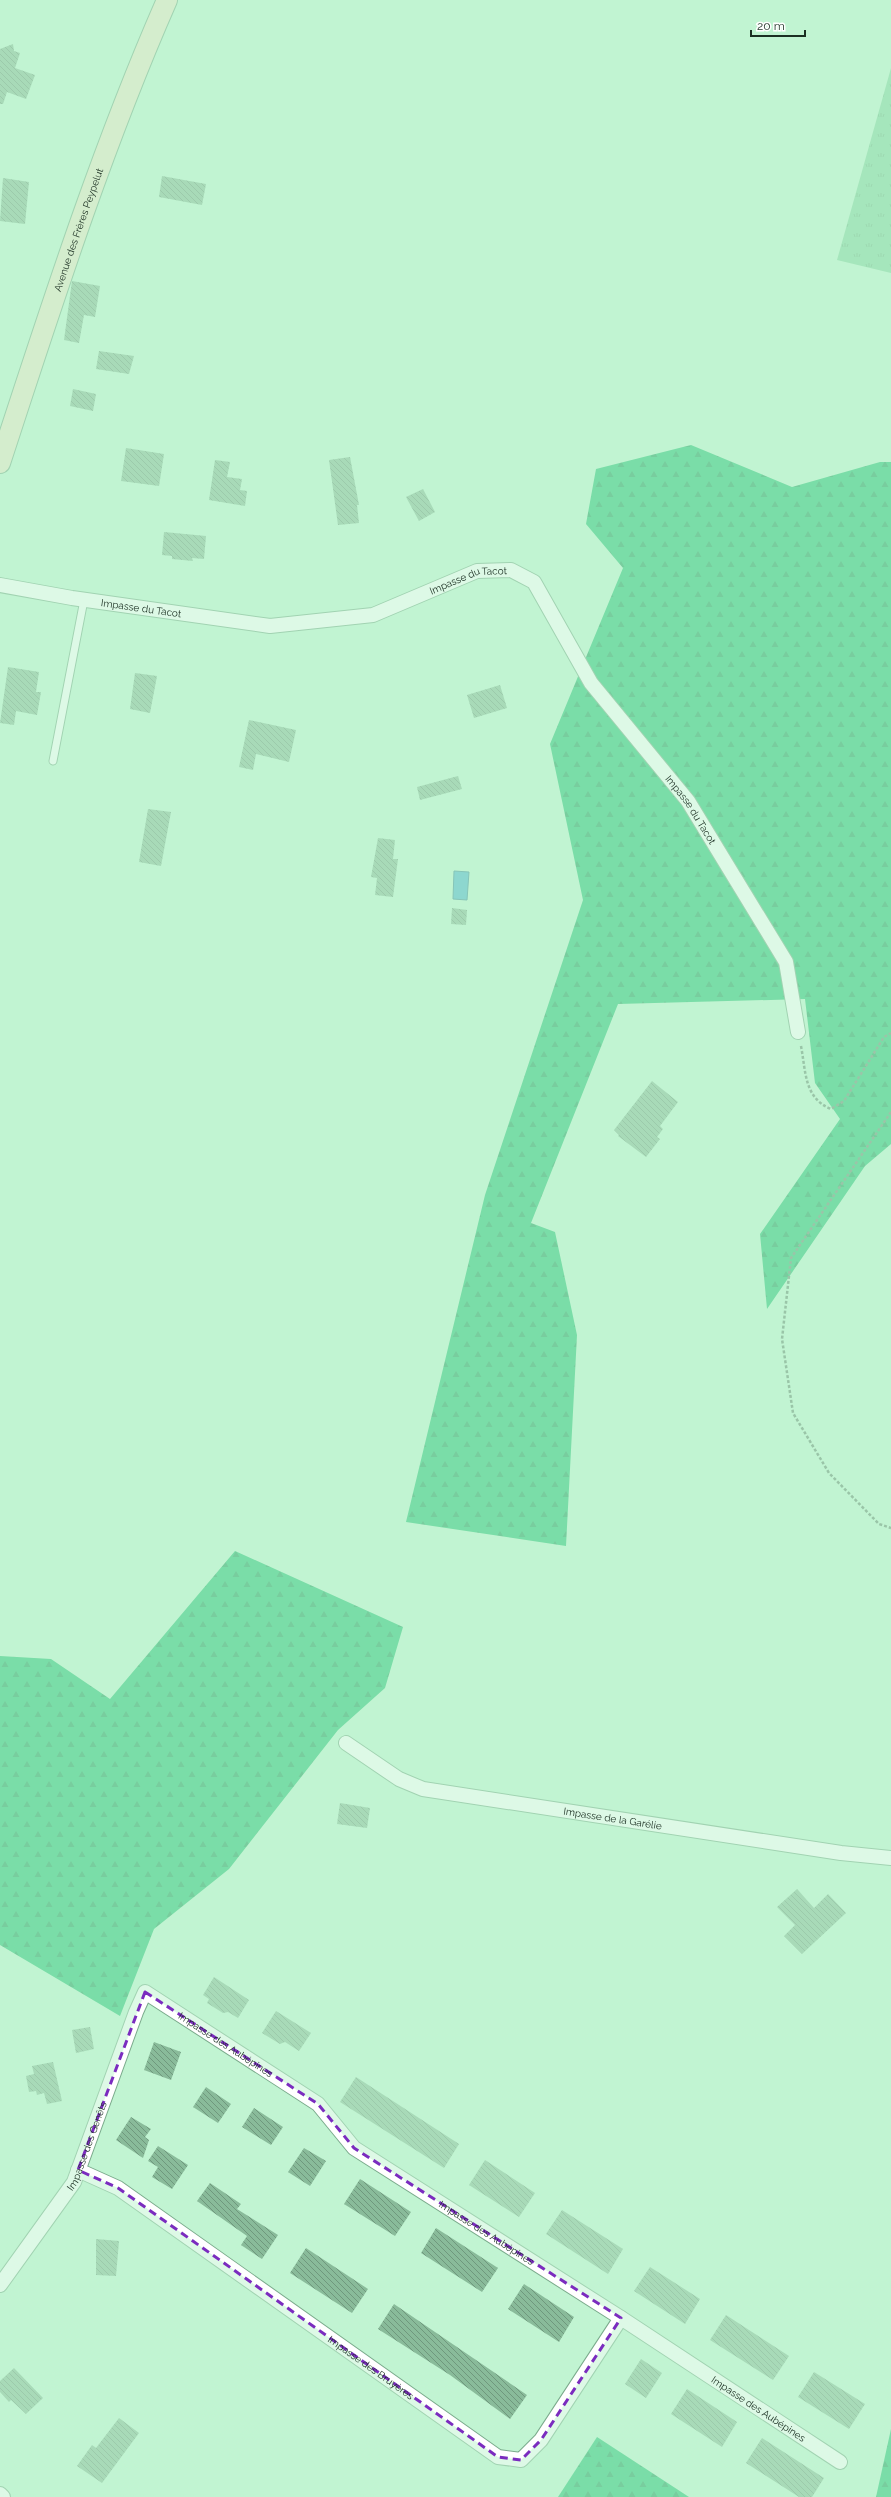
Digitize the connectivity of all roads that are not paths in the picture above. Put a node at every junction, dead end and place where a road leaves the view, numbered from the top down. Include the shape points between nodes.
1 (167, 0) edge
2 (0, 463) edge
3 (0, 585) edge
4 (84, 600) junction
5 (53, 761) dead end
6 (798, 1032) road end
7 (346, 1743) dead end
8 (891, 1858) edge
9 (145, 1992) joint
10 (78, 2170) junction
11 (0, 2285) edge
12 (621, 2318) junction
13 (840, 2462) dead end
14 (0, 2494) edge
15 (3, 2497) edge

1 - 2 main road, Avenue des Frères Peypelut via 103,161 50,309
3 - 4 street, Impasse du Tacot
4 - 5 lane
4 - 6 street, Impasse du Tacot via 270,626 373,615 477,571 511,570 534,582 591,683 688,801 786,962
7 - 8 street, Impasse de la Garélie via 399,1779 423,1789 841,1853
9 - 10 street, Impasse des Genêts
9 - 12 street, Impasse des Aubépines via 318,2104 354,2148
10 - 11 street, Impasse des Genêts via 74,2182
10 - 12 street, Impasse des Bruyères via 118,2188 498,2456 521,2460 542,2440
12 - 13 street, Impasse des Aubépines
14 - 15 street

